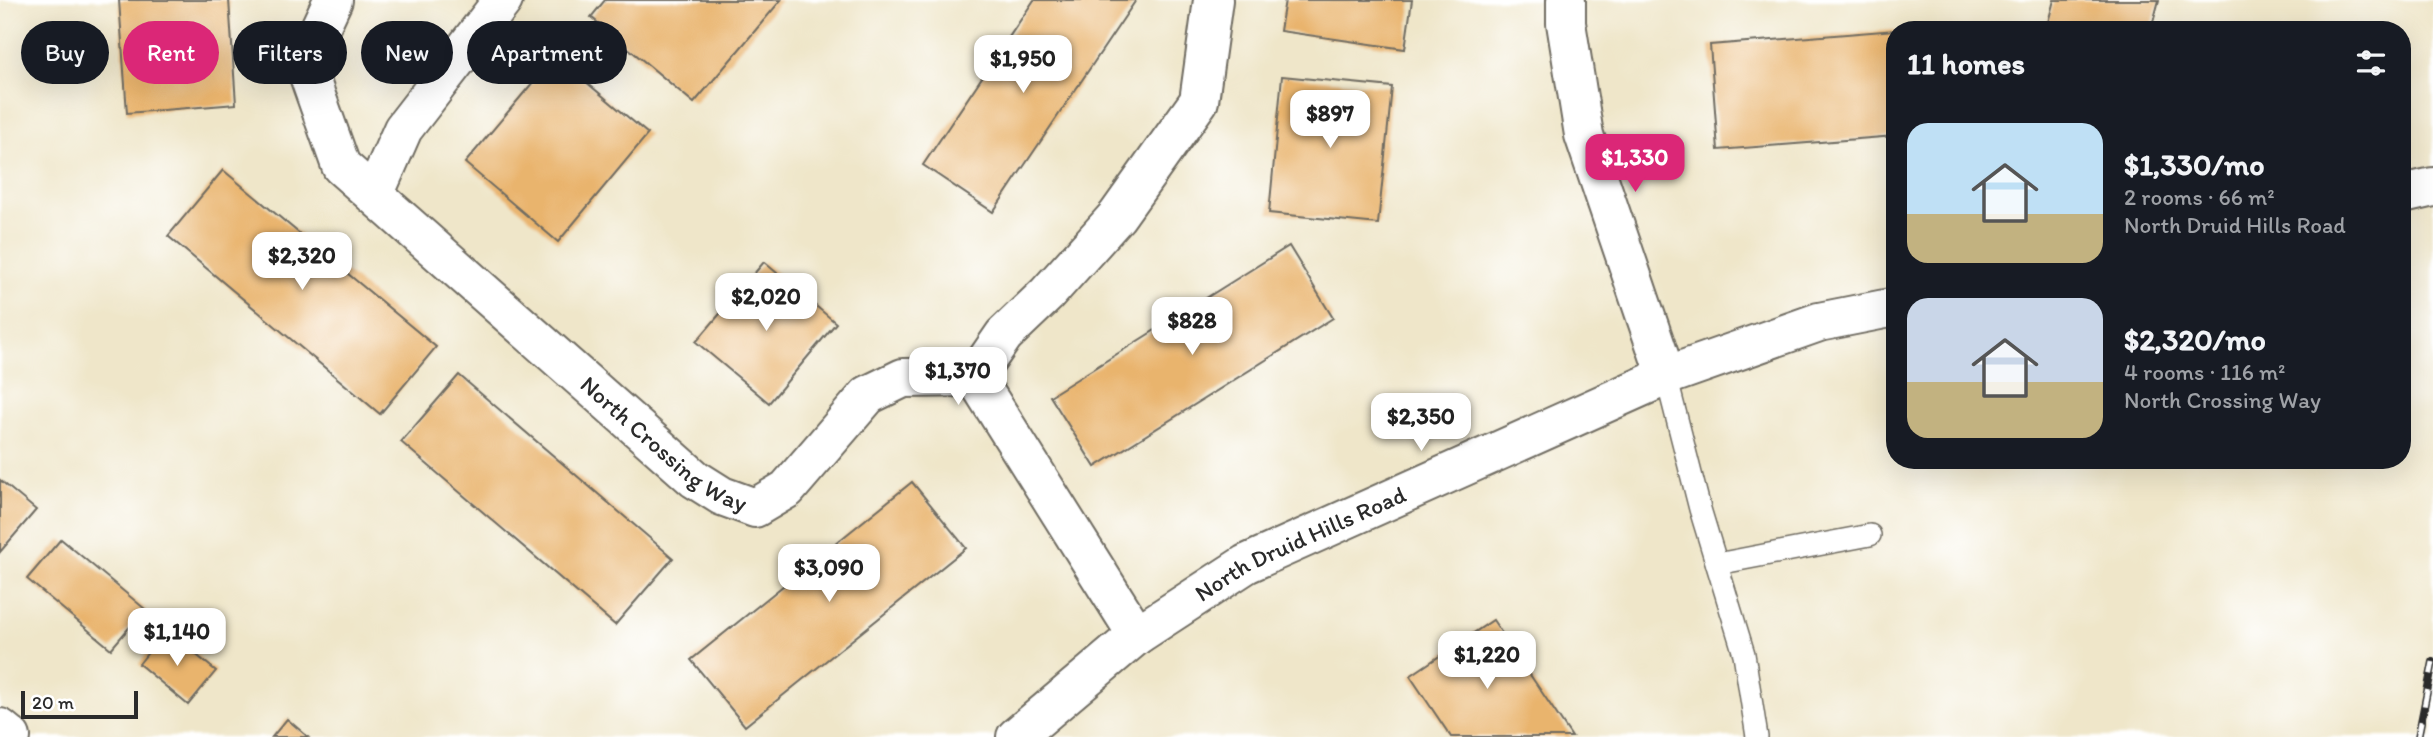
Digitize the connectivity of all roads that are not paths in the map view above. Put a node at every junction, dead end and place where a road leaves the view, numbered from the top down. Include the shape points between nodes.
1 (332, 0) edge
2 (503, 0) edge
3 (1213, 0) edge
4 (1566, 0) edge
5 (2433, 187) edge
6 (2411, 192) edge
7 (374, 195) junction
8 (1886, 309) edge
9 (1665, 376) junction
10 (975, 377) junction
11 (1870, 535) dead end
12 (1717, 564) junction
13 (1137, 635) junction
14 (0, 728) edge
15 (11, 737) edge
16 (1016, 737) edge
17 (1757, 737) edge

1 - 7 street, North Crossing Way via 303,62 341,166
2 - 7 street via 403,130
3 - 10 street via 1199,101 1117,216 1004,335
4 - 9 street via 1584,135
5 - 6 street
7 - 10 street, North Crossing Way via 695,479 722,496 755,508 786,489 868,395 902,378
8 - 9 street, North Druid Hills Road via 1819,322
9 - 12 lane
9 - 13 street, North Druid Hills Road via 1246,564
10 - 13 street
11 - 12 lane
12 - 17 lane via 1744,654
13 - 16 street, North Druid Hills Road
14 - 15 street

